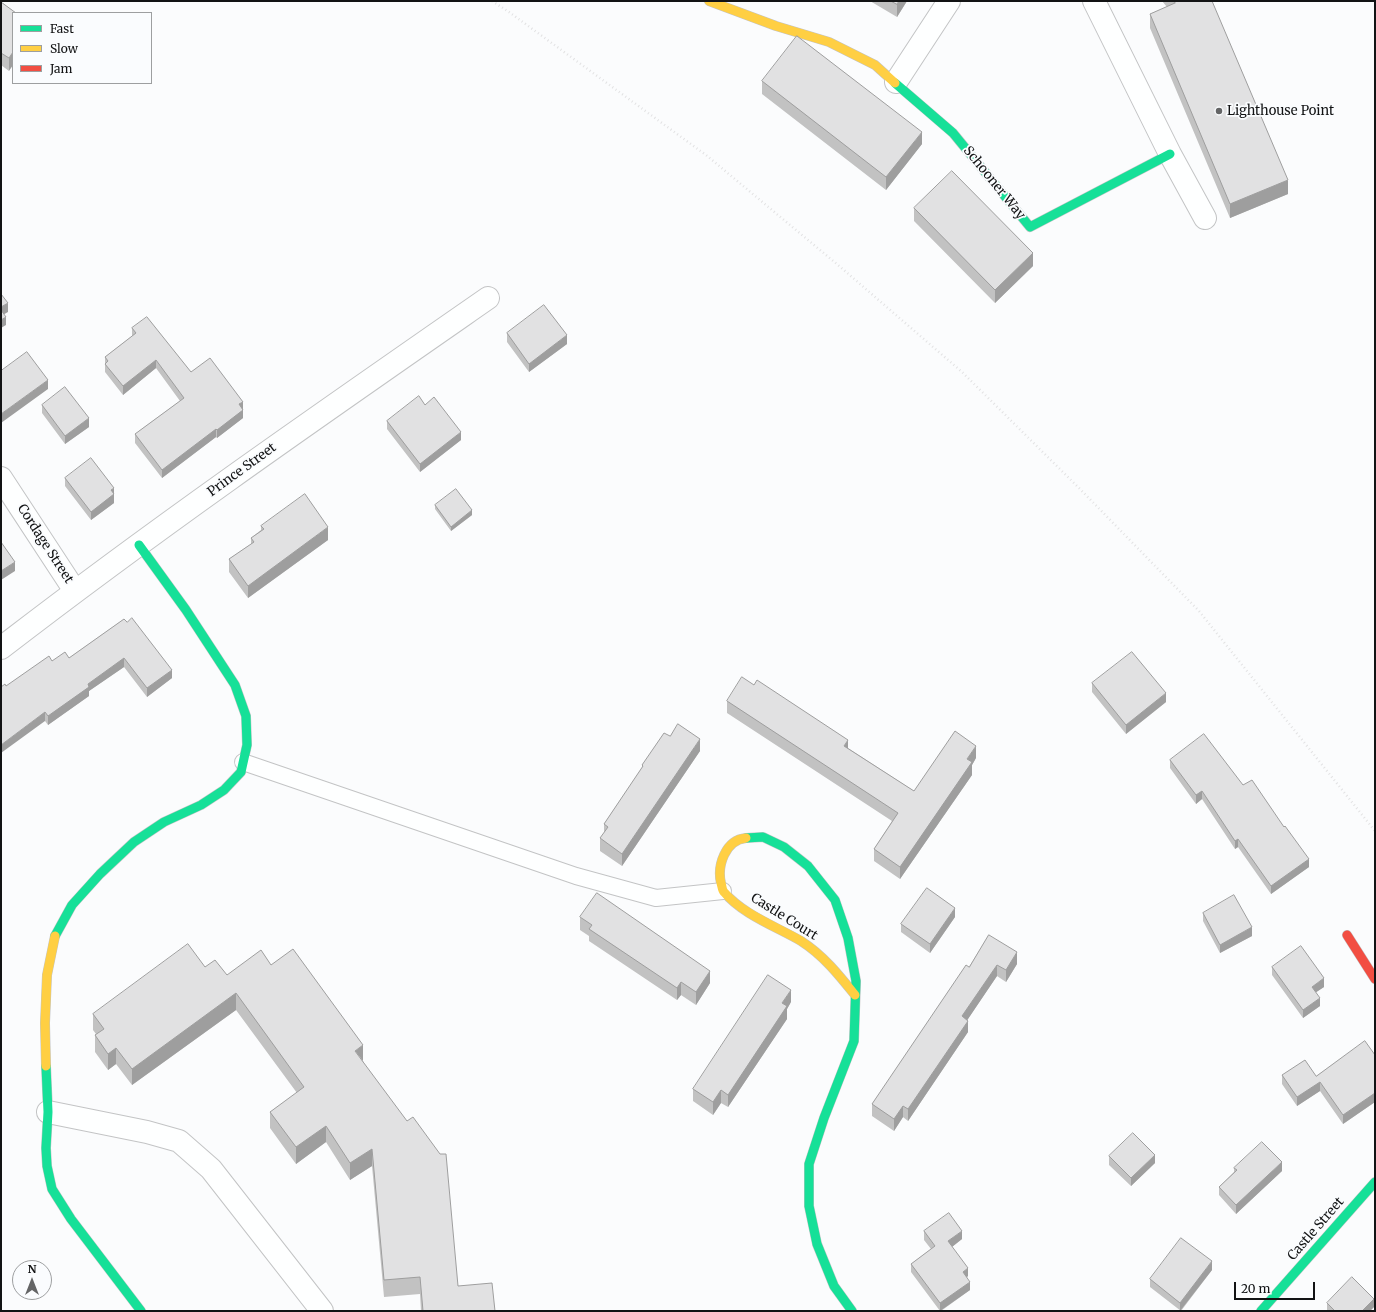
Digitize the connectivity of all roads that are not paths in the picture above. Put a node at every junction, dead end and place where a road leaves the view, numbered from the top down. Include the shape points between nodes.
1 (709, 1) edge
2 (949, 1) edge
3 (1094, 1) edge
4 (896, 82) junction
5 (1170, 154) junction
6 (1205, 218) dead end
7 (488, 298) dead end
8 (1, 478) edge
9 (139, 545) junction
10 (75, 591) junction
11 (1, 648) edge
12 (243, 762) junction
13 (723, 891) junction
14 (1347, 934) dead end
15 (1375, 979) edge
16 (855, 995) junction
17 (48, 1112) junction
18 (1375, 1182) edge
19 (141, 1311) edge
20 (322, 1311) edge
21 (852, 1311) edge
22 (1261, 1311) edge

1 - 4 street, Schooner Way via 829,42 875,65
2 - 4 street
3 - 5 street
4 - 5 street, Schooner Way via 953,133 1030,227
5 - 6 street
7 - 9 street, Prince Street via 295,432
8 - 10 street, Cordage Street
9 - 10 street, Prince Street
9 - 12 street via 186,610 235,685 246,716 247,745
10 - 11 street, Prince Street
12 - 13 lane via 619,889 656,898
12 - 17 street via 241,772 224,790 201,805 164,822 134,842 72,905 54,937 47,975 45,1023
13 - 16 street, Castle Court via 762,921 802,942 831,965
13 - 16 street via 720,866 731,845 739,839 763,837 784,847 808,866 835,900 848,938 856,981
14 - 15 street
16 - 21 street via 854,1041 809,1164 809,1206 817,1244 834,1286
17 - 19 street via 46,1148 52,1189 71,1219
17 - 20 street via 179,1141 211,1169
18 - 22 street, Castle Street

